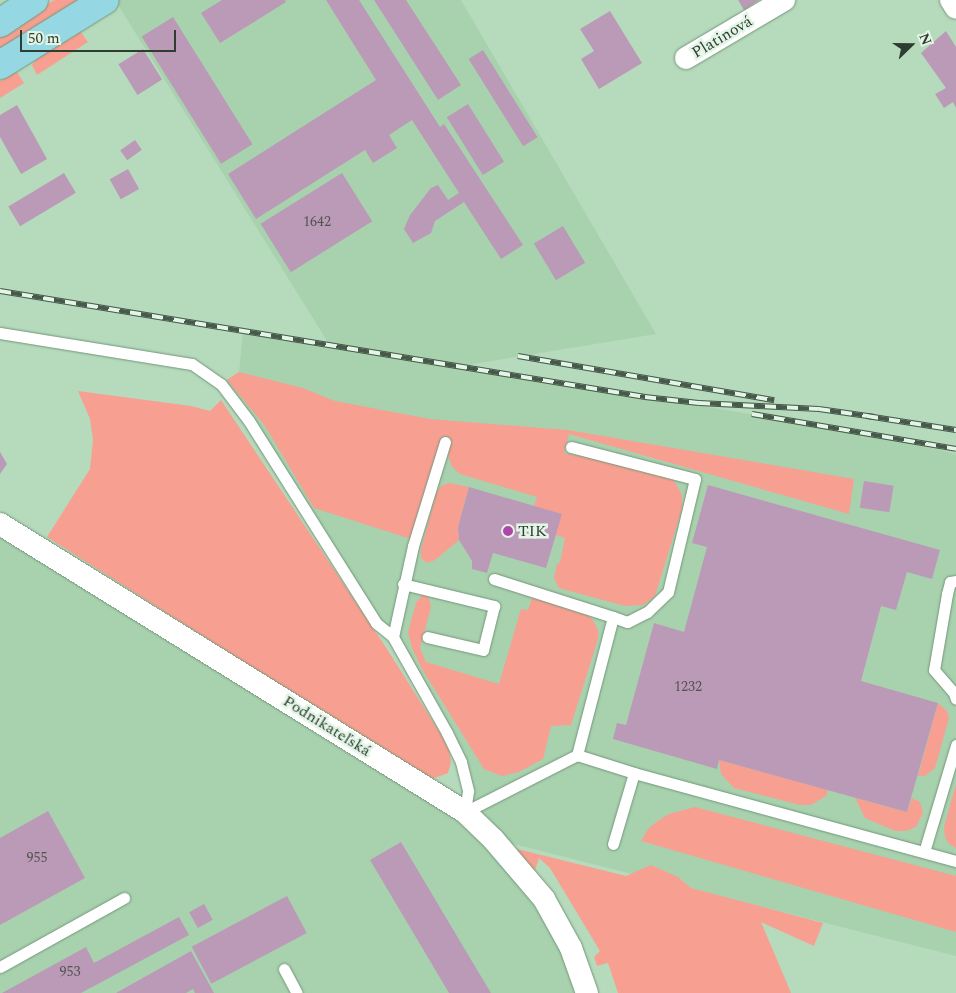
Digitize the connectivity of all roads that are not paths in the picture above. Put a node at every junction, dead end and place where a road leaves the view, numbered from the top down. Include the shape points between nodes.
1 (34, 0) edge
2 (105, 0) edge
3 (784, 0) edge
4 (951, 0) edge
5 (956, 8) edge
6 (0, 22) edge
7 (686, 58) dead end
8 (0, 65) edge
9 (0, 333) edge
10 (445, 442) dead end
11 (572, 448) dead end
12 (0, 524) edge
13 (494, 579) dead end
14 (954, 579) edge
15 (403, 584) junction
16 (613, 618) junction
17 (427, 636) dead end
18 (392, 637) junction
19 (956, 700) edge
20 (956, 745) edge
21 (576, 756) junction
22 (634, 773) junction
23 (466, 812) junction
24 (613, 844) dead end
25 (924, 852) junction
26 (956, 861) edge
27 (124, 898) dead end
28 (0, 967) edge
29 (284, 970) dead end
30 (297, 993) edge
31 (587, 993) edge

1 - 6 main road
2 - 8 main road
3 - 7 street, Platinová
4 - 5 street
9 - 18 lane via 192,364 221,384 249,421 376,623
10 - 15 lane
11 - 16 lane via 696,479 668,592 647,612 627,622
12 - 23 street, Podnikateľská
13 - 16 lane
14 - 19 lane via 934,670 954,693
15 - 17 lane via 494,606 483,650
15 - 18 lane
16 - 21 lane
18 - 23 lane via 460,762 468,791
20 - 25 lane
21 - 22 lane
21 - 23 lane
22 - 24 lane
22 - 25 lane
23 - 31 street, Podnikateľská via 493,838 544,899 571,948
25 - 26 lane
27 - 28 lane
29 - 30 lane

